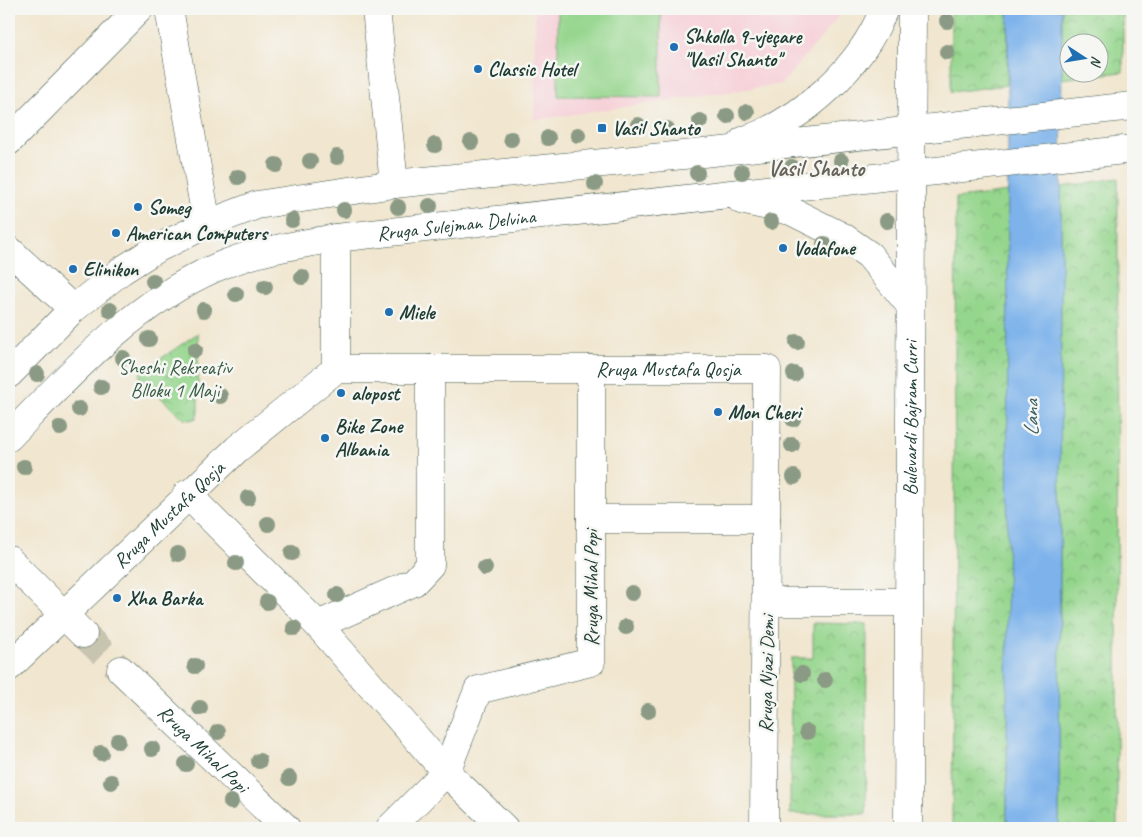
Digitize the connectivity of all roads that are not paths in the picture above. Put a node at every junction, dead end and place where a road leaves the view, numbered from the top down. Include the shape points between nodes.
1 (138, 9) edge
2 (169, 9) edge
3 (376, 9) edge
4 (884, 9) edge
5 (912, 9) edge
6 (1120, 108) edge
7 (911, 131) junction
8 (9, 141) edge
9 (1120, 150) edge
10 (714, 152) junction
11 (911, 174) junction
12 (394, 184) junction
13 (719, 195) junction
14 (207, 224) junction
15 (336, 238) junction
16 (9, 250) edge
17 (910, 305) junction
18 (74, 309) junction
19 (336, 369) junction
20 (591, 369) junction
21 (430, 370) junction
22 (9, 374) edge
23 (9, 437) edge
24 (187, 494) junction
25 (591, 519) junction
26 (766, 519) junction
27 (9, 560) edge
28 (766, 602) junction
29 (908, 602) junction
30 (64, 614) junction
31 (318, 625) junction
32 (83, 634) tunnel mouth
33 (9, 667) edge
34 (121, 670) tunnel mouth
35 (446, 772) junction
36 (286, 828) edge
37 (390, 828) edge
38 (504, 828) edge
39 (764, 828) edge
40 (908, 828) edge

1 - 8 street
2 - 14 street
3 - 12 street
4 - 10 street via 876,30 860,55 804,108 762,134
5 - 7 street, Bulevardi Bajram Curri
6 - 7 street
7 - 10 street
7 - 11 street, Bulevardi Bajram Curri
9 - 11 street, Rruga Sulejman Delvina
10 - 12 street
11 - 13 street, Rruga Sulejman Delvina
11 - 17 street, Bulevardi Bajram Curri
12 - 14 street via 257,206
13 - 15 street, Rruga Sulejman Delvina
13 - 17 street via 791,212 842,237 869,255
14 - 18 street via 121,270
15 - 19 street
15 - 23 street, Rruga Sulejman Delvina via 270,250 216,268 169,292 125,325
16 - 18 street
17 - 29 street, Bulevardi Bajram Curri
18 - 22 street
19 - 21 street, Rruga Mustafa Qosja
19 - 24 street, Rruga Mustafa Qosja
20 - 21 street, Rruga Mustafa Qosja
20 - 25 street, Rruga Mihal Popi
20 - 26 street, Rruga Mustafa Qosja via 767,369
21 - 31 street via 430,565 414,582
24 - 30 street, Rruga Mustafa Qosja
24 - 31 street
25 - 26 street, Rruga Mihal Popi
25 - 35 street, Rruga Mihal Popi via 591,662 478,690
26 - 28 street, Rruga Mustafa Qosja
27 - 30 street
28 - 29 street, Rruga Njazi Demi
28 - 39 street, Rruga Njazi Demi
29 - 40 street, Bulevardi Bajram Curri
30 - 32 street
30 - 33 street, Rruga Mustafa Qosja
31 - 35 street
34 - 36 street, Rruga Mihal Popi
35 - 37 street, Rruga Mihal Popi
35 - 38 street

